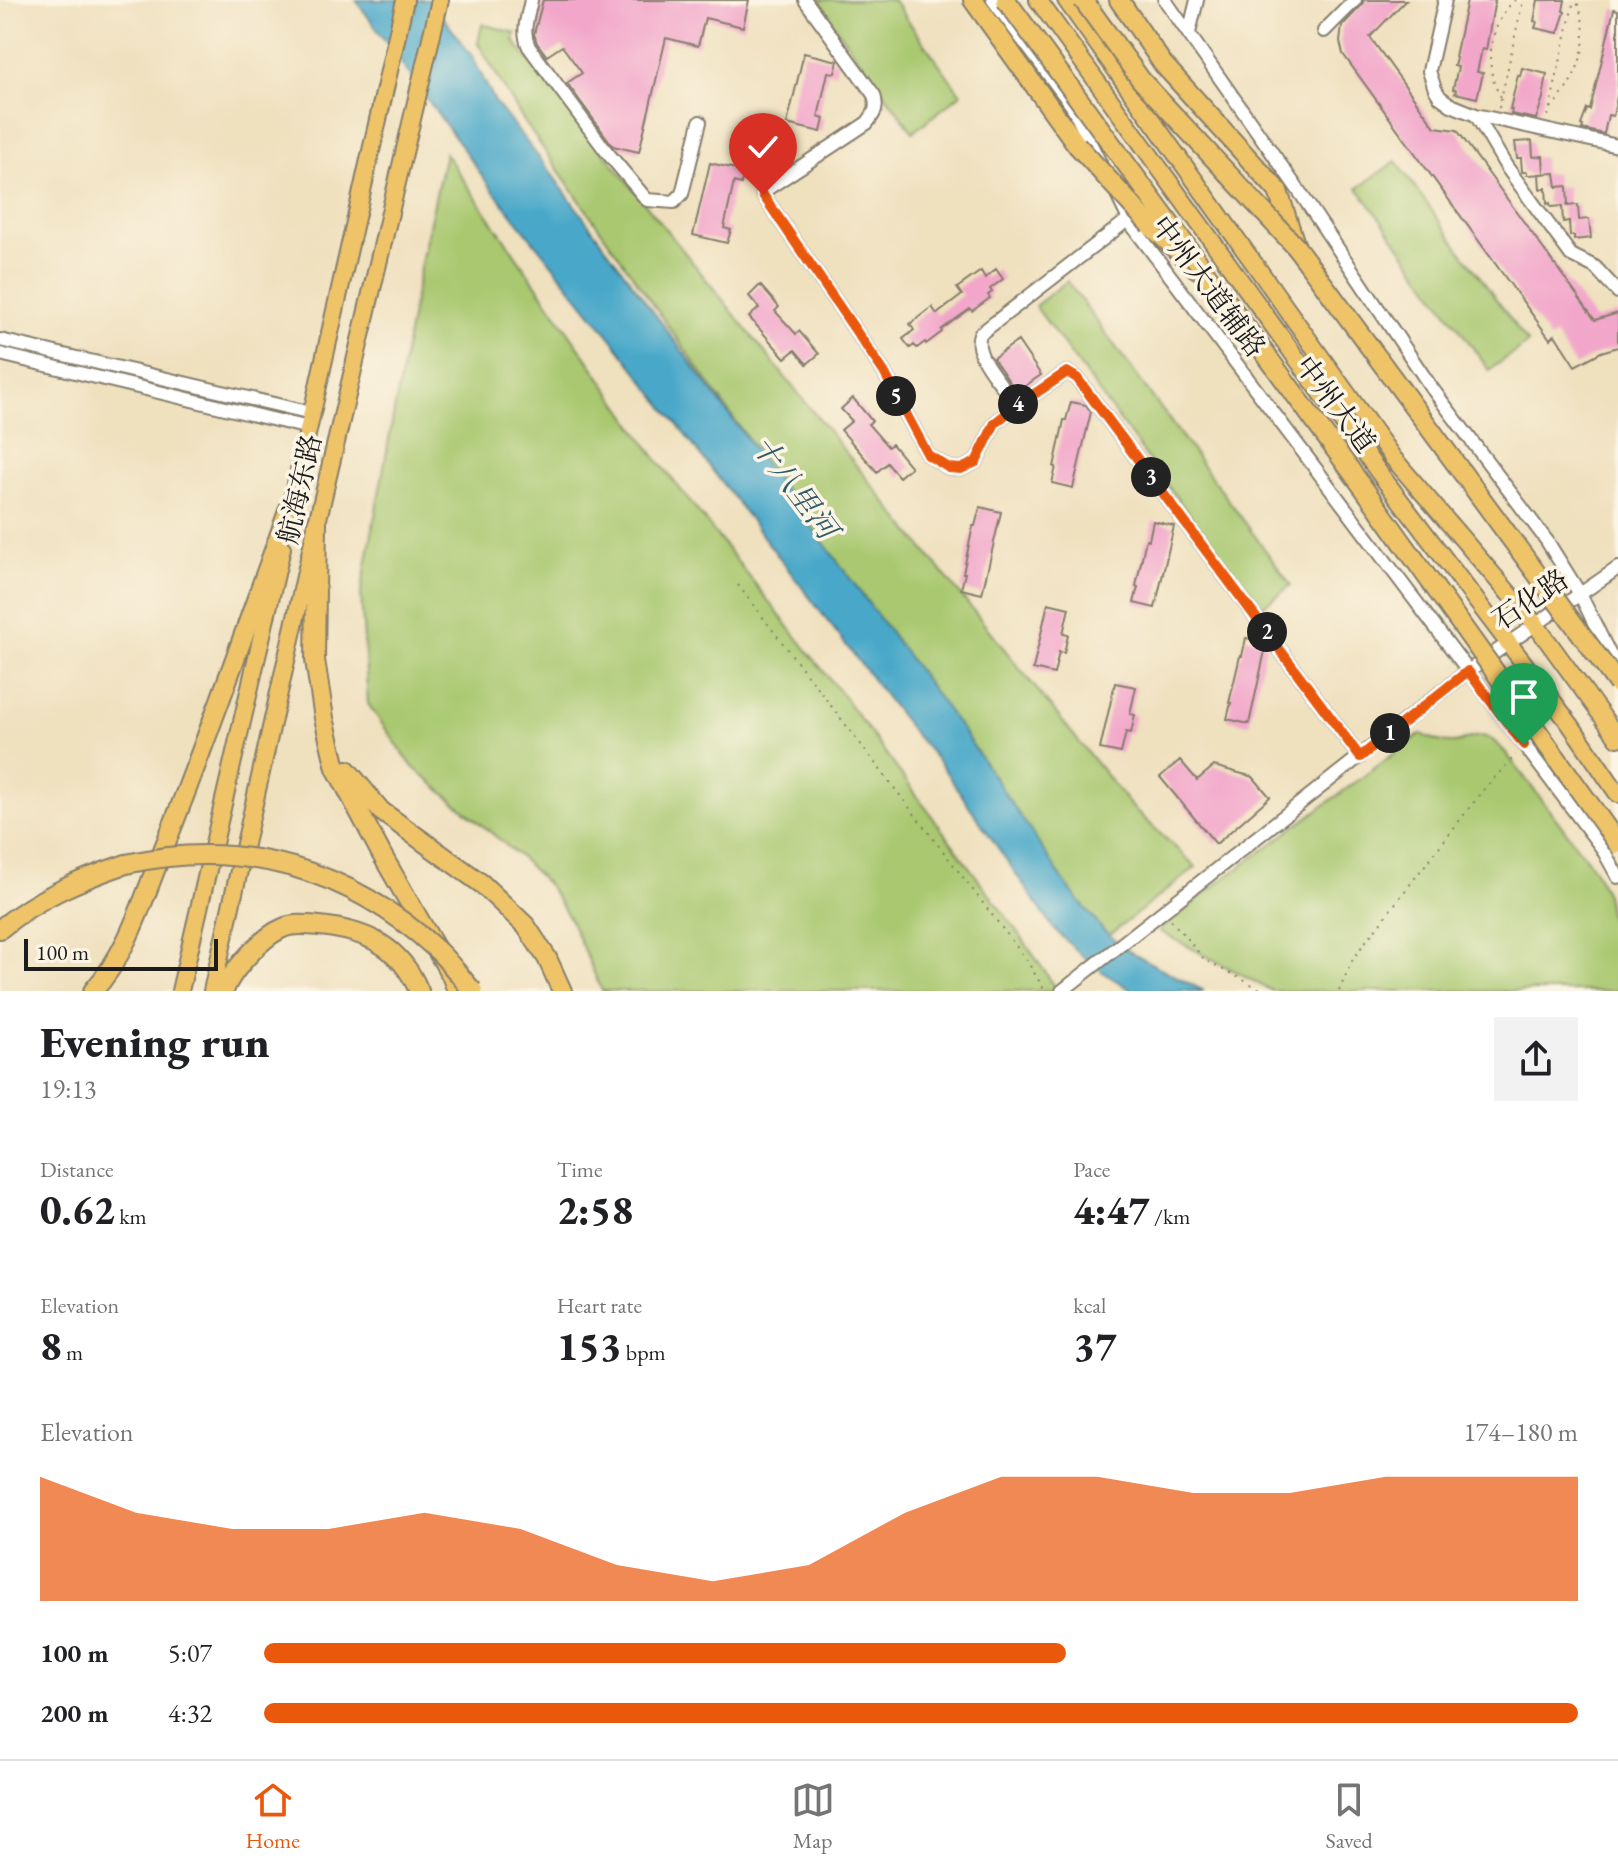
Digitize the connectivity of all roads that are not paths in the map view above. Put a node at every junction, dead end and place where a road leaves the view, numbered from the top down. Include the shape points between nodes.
1 (405, 0) edge
2 (440, 0) edge
3 (531, 0) edge
4 (805, 0) edge
5 (973, 0) edge
6 (993, 0) edge
7 (1006, 0) edge
8 (1038, 0) edge
9 (1119, 0) edge
10 (1165, 0) edge
11 (1197, 0) edge
12 (1355, 0) edge
13 (1445, 0) edge
14 (1073, 3) edge
15 (1324, 31) dead end
16 (1189, 33) junction
17 (1476, 115) junction
18 (700, 122) dead end
19 (1618, 146) edge
20 (1129, 219) junction
21 (1296, 247) junction
22 (1212, 283) junction
23 (1618, 292) edge
24 (0, 340) edge
25 (0, 354) edge
26 (1004, 389) dead end
27 (310, 421) junction
28 (294, 495) junction
29 (317, 523) junction
30 (1618, 568) edge
31 (1580, 594) junction
32 (1536, 625) junction
33 (1508, 643) junction
34 (1618, 665) edge
35 (1468, 671) junction
36 (1618, 684) edge
37 (1618, 738) edge
38 (329, 742) junction
39 (1360, 757) junction
40 (1551, 780) junction
41 (1618, 794) edge
42 (1618, 830) edge
43 (1618, 844) edge
44 (1618, 877) edge
45 (0, 929) edge
46 (93, 991) edge
47 (180, 991) edge
48 (212, 991) edge
49 (224, 991) edge
50 (419, 991) edge
51 (457, 991) edge
52 (473, 991) edge
53 (562, 991) edge
54 (1062, 991) edge

1 - 27 main road, 航海东路
2 - 29 main road, 航海东路
3 - 18 street via 525,24 529,47 647,200 674,202 682,194
4 - 39 street via 877,104 867,123 763,195 884,372 928,455 949,468 967,467 980,456 995,423 1067,372 1077,378
5 - 22 highway, bridge via 1077,145
6 - 20 street, 中州大道辅路 via 1072,106
7 - 22 highway, 中州大道, bridge
8 - 33 main road, 中州大道
9 - 21 highway via 1163,64 1278,191
10 - 16 street
11 - 16 street
12 - 15 street
13 - 17 street via 1431,82 1440,97
14 - 21 highway, 中州大道, bridge
14 - 32 main road, 中州大道 via 1393,458
16 - 31 street
17 - 19 street
17 - 23 street via 1571,255 1595,267
20 - 26 street via 977,338 979,351
20 - 35 street, 中州大道辅路
21 - 36 highway, 中州大道, bridge
22 - 43 highway, 中州大道, bridge
24 - 27 street
25 - 27 street
27 - 28 main road, 航海东路
28 - 46 highway via 125,944
28 - 47 main road, 航海东路
29 - 38 highway via 315,660
29 - 48 main road, 航海东路
30 - 31 street, 石化路
31 - 32 street, 石化路
31 - 34 street
32 - 33 street, 石化路
32 - 37 main road, 中州大道
33 - 35 street, 石化路
33 - 41 main road, 中州大道
35 - 39 street, 石化路
35 - 40 street, 中州大道辅路
38 - 51 highway via 336,768
38 - 53 highway via 381,811 482,884 526,926
39 - 54 street, 石化路
40 - 42 street
40 - 44 street
45 - 52 highway, bridge via 50,896 126,864 210,854 267,860 313,872 368,898 438,951
49 - 50 highway via 255,948 284,927 309,925 345,928 371,938 403,963

